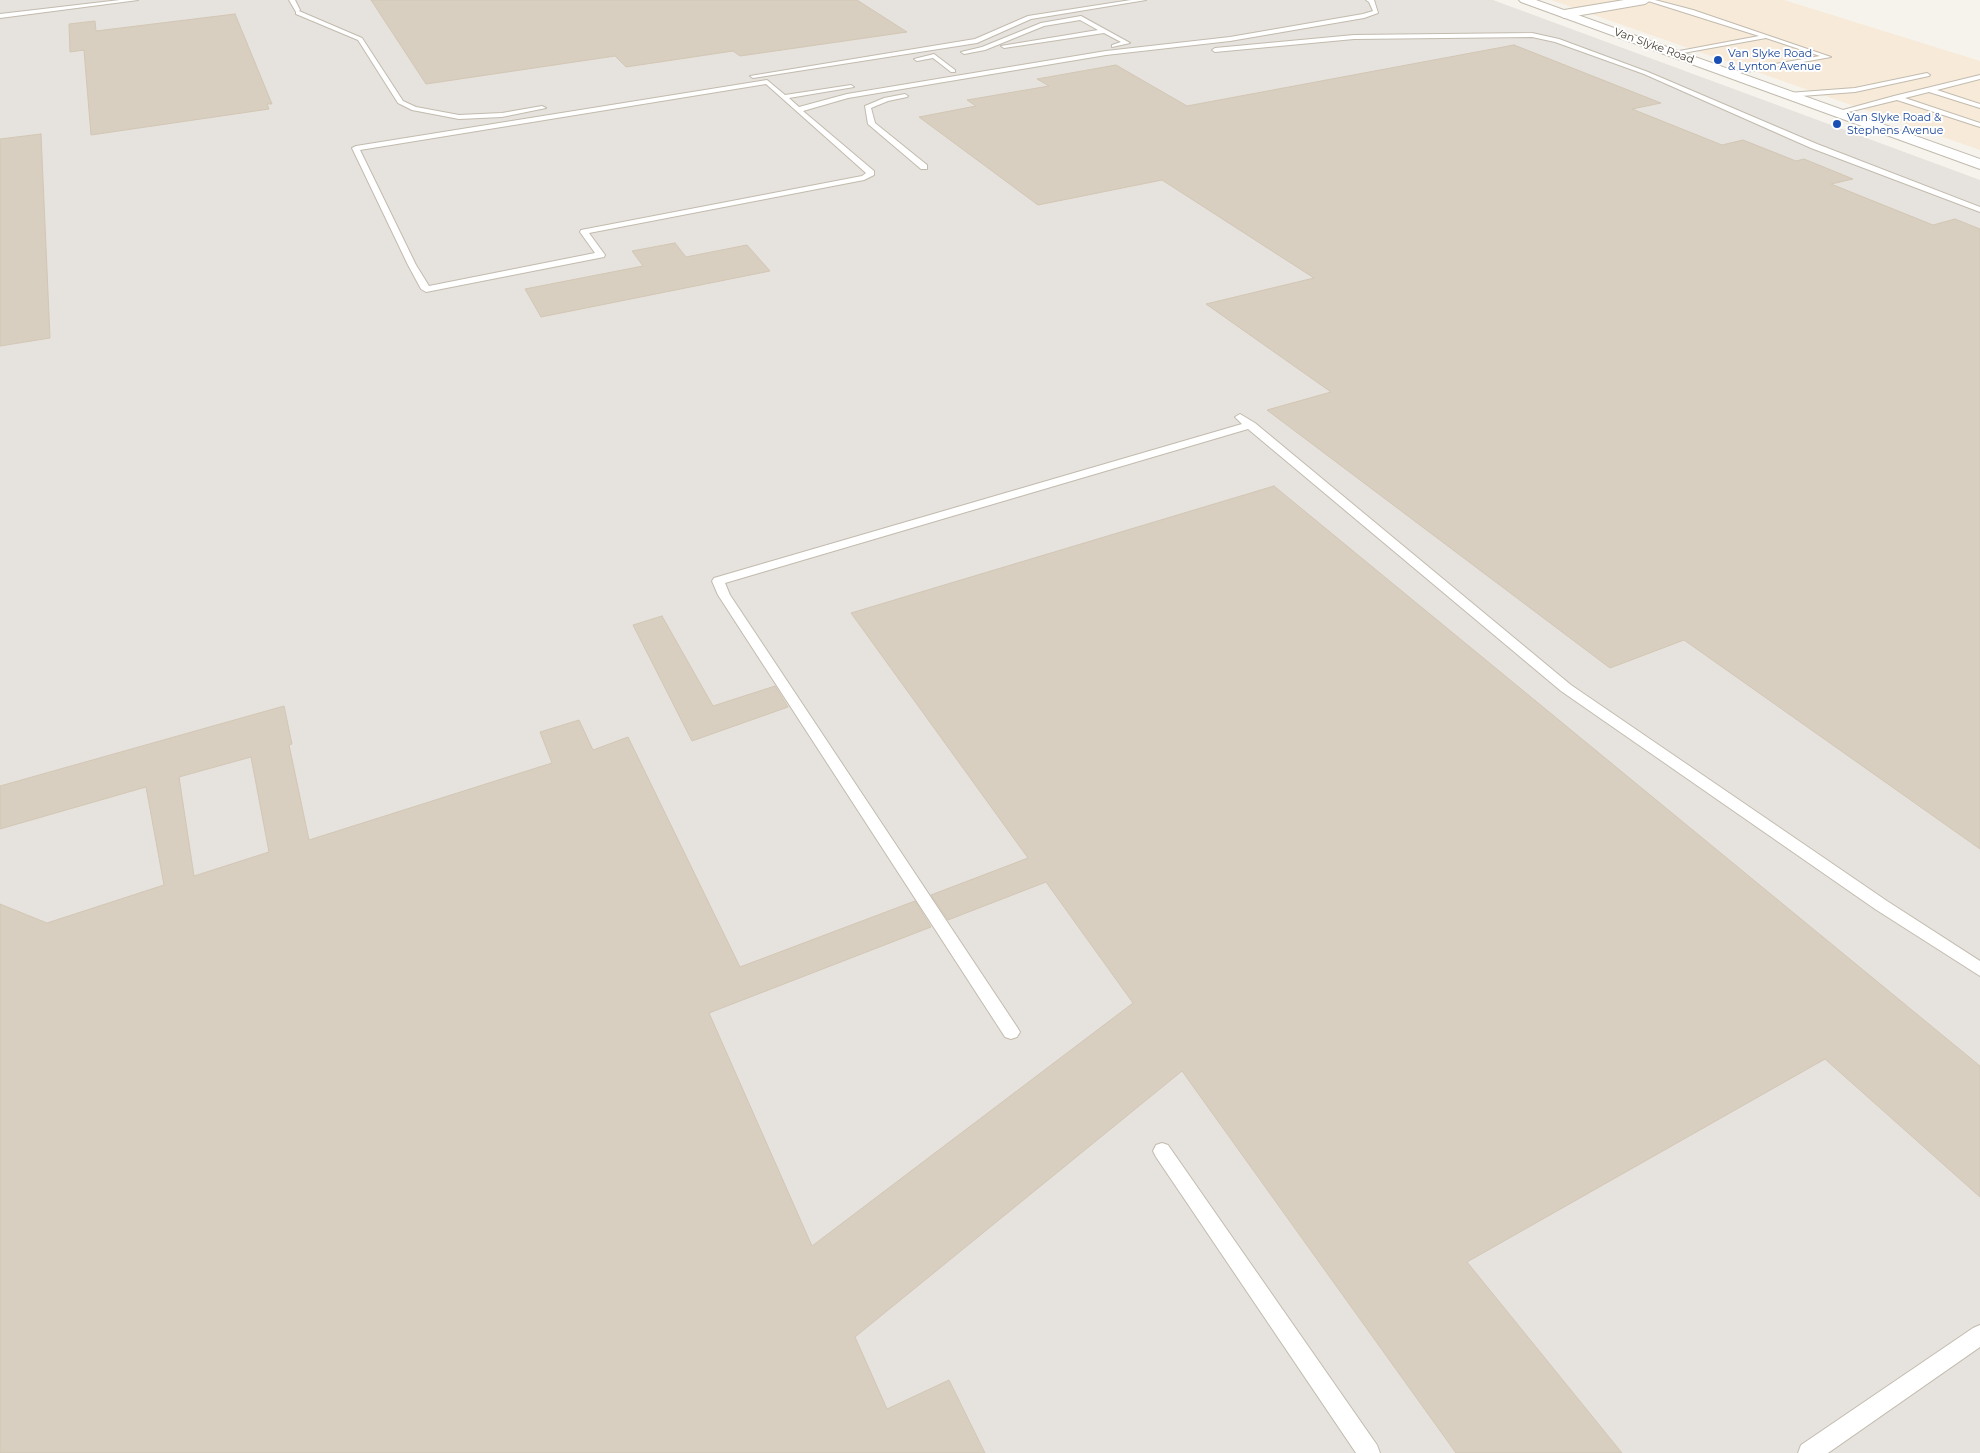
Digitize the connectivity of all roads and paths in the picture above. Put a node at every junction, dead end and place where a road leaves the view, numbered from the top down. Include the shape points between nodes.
1 (135, 0) edge
2 (292, 0) edge
3 (1143, 0) edge
4 (1369, 0) edge
5 (1525, 0) edge
6 (1647, 0) edge
7 (1620, 2) edge
8 (1564, 14) junction
9 (0, 16) edge
10 (1104, 31) junction
11 (1767, 37) junction
12 (983, 49) junction
13 (1210, 51) dead end
14 (957, 53) dead end
15 (1674, 54) junction
16 (1133, 58) dead end
17 (904, 61) dead end
18 (1104, 62) dead end
19 (845, 70) dead end
20 (954, 71) junction
21 (1731, 74) junction
22 (1927, 75) dead end
23 (744, 77) dead end
24 (1980, 77) edge
25 (767, 82) junction
26 (869, 84) dead end
27 (859, 86) dead end
28 (1928, 89) junction
29 (915, 94) dead end
30 (1788, 95) junction
31 (1895, 96) junction
32 (784, 97) junction
33 (1980, 106) edge
34 (551, 107) dead end
35 (798, 110) junction
36 (1836, 113) junction
37 (1980, 125) edge
38 (1980, 164) edge
39 (924, 168) dead end
40 (1980, 210) edge
41 (1980, 969) edge
42 (1011, 1032) dead end
43 (1162, 1151) dead end
44 (1980, 1334) edge
45 (1369, 1453) edge
46 (1809, 1453) edge

1 - 9 lane via 43,8
2 - 34 lane via 297,11 360,39 400,102 414,109 459,117
3 - 23 lane via 1030,17 977,41
4 - 35 lane via 1376,12 1364,16 1230,39 1106,52 847,96
5 - 8 street, Van Slyke Road
6 - 7 street
6 - 11 lane
7 - 8 street
8 - 15 street, Van Slyke Road
10 - 12 lane
10 - 12 lane via 1082,18 1043,24
10 - 20 lane via 1127,44
11 - 15 lane
11 - 21 lane via 1828,57
12 - 14 lane
13 - 40 lane via 1354,37 1532,35 1557,40 1646,72 1814,146
15 - 21 street, Van Slyke Road
16 - 18 lane
17 - 20 lane via 934,56
19 - 25 lane
20 - 26 lane
21 - 30 street, Van Slyke Road
22 - 30 lane via 1855,90
24 - 28 lane
25 - 32 lane
25 - 35 lane via 356,148 426,289 601,255 584,232 864,178 871,173
27 - 32 lane
28 - 31 lane
28 - 33 lane
29 - 39 lane via 886,99 866,107 872,124
30 - 36 street, Van Slyke Road
31 - 36 lane
31 - 37 lane
32 - 35 lane
36 - 38 street, Van Slyke Road
41 - 42 lane via 1881,905 1566,688 1246,421 718,581 724,595
43 - 45 lane
44 - 46 lane

